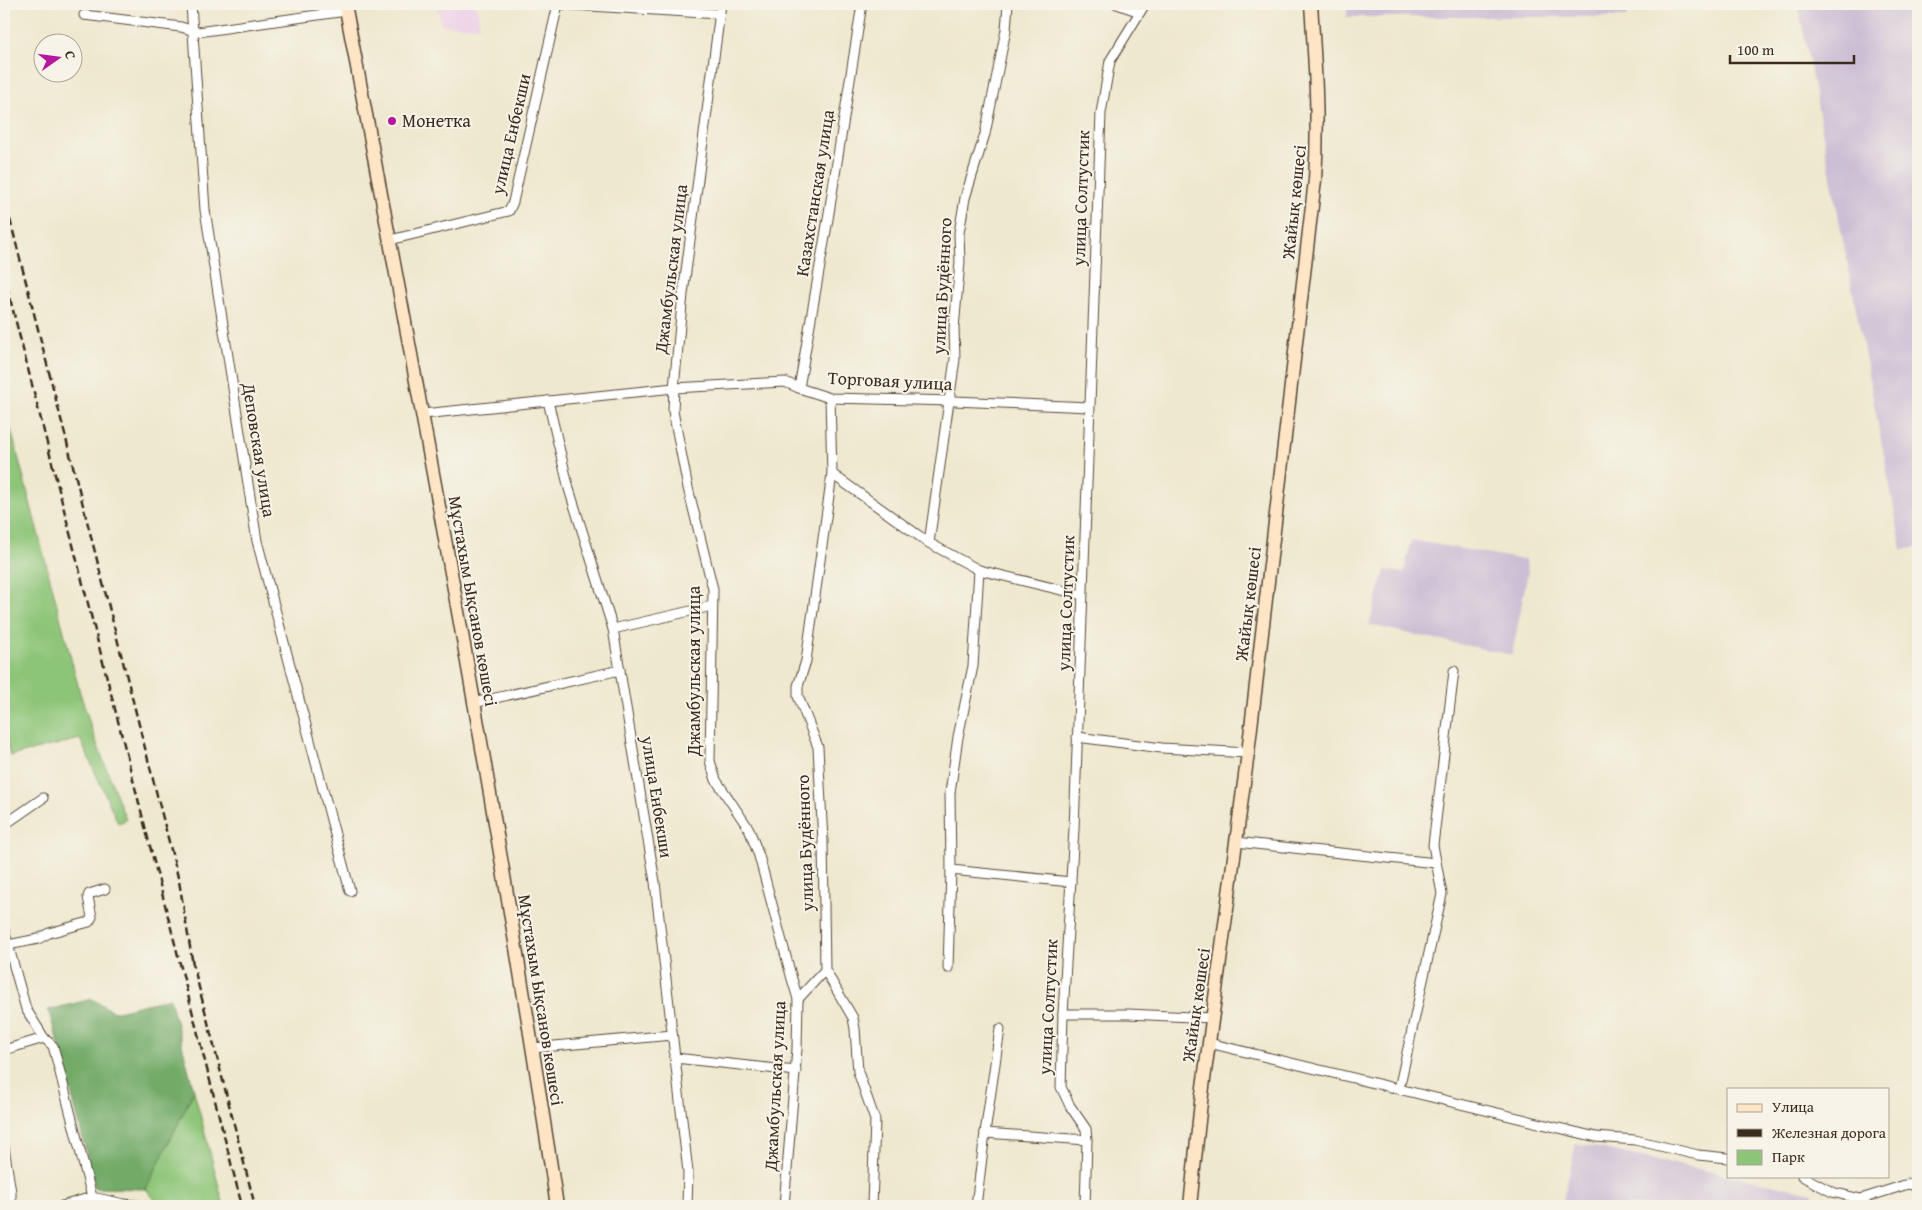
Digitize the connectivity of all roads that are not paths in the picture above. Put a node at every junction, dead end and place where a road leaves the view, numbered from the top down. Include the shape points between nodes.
1 (191, 4) edge
2 (558, 4) edge
3 (721, 4) edge
4 (862, 4) edge
5 (1008, 4) edge
6 (1117, 4) edge
7 (1311, 4) edge
8 (345, 7) edge
9 (1142, 8) edge
10 (719, 14) junction
11 (84, 15) dead end
12 (192, 30) junction
13 (390, 240) junction
14 (674, 388) junction
15 (799, 388) junction
16 (830, 398) junction
17 (548, 401) junction
18 (950, 401) junction
19 (1089, 407) junction
20 (423, 414) junction
21 (832, 474) junction
22 (929, 543) junction
23 (979, 570) junction
24 (1082, 596) junction
25 (712, 606) junction
26 (613, 629) junction
27 (620, 670) junction
28 (1454, 671) dead end
29 (473, 703) junction
30 (1077, 737) junction
31 (1248, 753) junction
32 (43, 798) dead end
33 (4, 825) edge
34 (1236, 842) junction
35 (1436, 863) junction
36 (951, 870) junction
37 (1071, 882) junction
38 (105, 889) dead end
39 (350, 891) dead end
40 (4, 930) edge
41 (8, 945) junction
42 (948, 968) dead end
43 (825, 970) junction
44 (798, 999) junction
45 (1063, 1014) junction
46 (1212, 1018) junction
47 (1000, 1029) dead end
48 (672, 1035) junction
49 (44, 1038) junction
50 (1209, 1043) junction
51 (533, 1048) junction
52 (4, 1050) edge
53 (675, 1058) junction
54 (796, 1071) junction
55 (1399, 1089) junction
56 (985, 1133) junction
57 (1088, 1140) junction
58 (4, 1148) edge
59 (1727, 1158) edge
60 (1806, 1178) edge
61 (1918, 1186) edge
62 (92, 1197) junction
63 (11, 1206) edge
64 (62, 1206) edge
65 (145, 1206) edge
66 (557, 1206) edge
67 (687, 1206) edge
68 (784, 1206) edge
69 (872, 1206) edge
70 (976, 1206) edge
71 (1085, 1206) edge
72 (1190, 1206) edge

1 - 12 street, Деповская улица
2 - 10 street
2 - 13 street, улица Енбекши via 509,211
3 - 10 street, Джамбульская улица
4 - 15 street, Казахстанская улица
5 - 18 street, улица Будённого via 1006,30 985,134 965,198 959,233 955,358
6 - 9 street
7 - 31 main road, Жайық көшесі via 1318,134 1315,180
8 - 12 street via 201,32
8 - 13 main road, Мұстахым Ықсанов көшесі
9 - 19 street, улица Солтустик via 1110,61 1101,113
10 - 14 street, Джамбульская улица
11 - 12 street
12 - 39 street, Деповская улица via 205,210 257,541
13 - 20 main road, Мұстахым Ықсанов көшесі
14 - 15 street, Торговая улица via 785,382
14 - 17 street, Торговая улица
14 - 25 street, Джамбульская улица via 674,411 688,488 713,589
15 - 16 street, Торговая улица
16 - 18 street, Торговая улица
16 - 21 street, улица Будённого
17 - 20 street, Торговая улица
17 - 26 street, улица Енбекши via 569,489
18 - 19 street, Торговая улица
18 - 22 street, улица Будённого
19 - 24 street, улица Солтустик
20 - 29 main road, Мұстахым Ықсанов көшесі
21 - 22 street
21 - 43 street, улица Будённого via 806,661 798,686 798,696 818,747
22 - 23 street
23 - 24 street
23 - 36 street via 973,666 950,793
24 - 30 street, улица Солтустик
25 - 26 street
25 - 44 street, Джамбульская улица via 710,761 716,780 749,829 759,856
26 - 27 street, улица Енбекши
27 - 29 street
27 - 48 street, улица Енбекши via 655,882
28 - 35 street via 1433,845
29 - 51 main road, Мұстахым Ықсанов көшесі
30 - 31 street via 1162,748
30 - 37 street, улица Солтустик
31 - 34 main road, Жайық көшесі
32 - 33 street
34 - 35 street
34 - 46 main road, Жайық көшесі
35 - 55 street via 1442,894
36 - 37 street
36 - 42 street
37 - 45 street, улица Солтустик
38 - 41 street via 89,894 92,917 89,922 49,933 38,940
40 - 41 street
41 - 49 street via 26,1009
43 - 44 street
43 - 69 street, улица Будённого via 853,1018 858,1072 876,1120
44 - 54 street, Джамбульская улица
45 - 46 street
45 - 57 street, улица Солтустик via 1061,1087 1086,1130
46 - 50 main road, Жайық көшесі
47 - 56 street
48 - 51 street
48 - 53 street, улица Енбекши
49 - 52 street
49 - 62 street via 53,1046
50 - 55 street
50 - 72 main road, Жайық көшесі
51 - 66 main road, Мұстахым Ықсанов көшесі
53 - 54 street
53 - 67 street, улица Енбекши via 688,1172
54 - 68 street, Джамбульская улица
55 - 59 street via 1596,1137 1635,1140 1698,1155
56 - 57 street
56 - 70 street
57 - 71 street, улица Солтустик
58 - 63 street
60 - 61 street via 1832,1192 1861,1199 1908,1184
62 - 64 street
62 - 65 street

